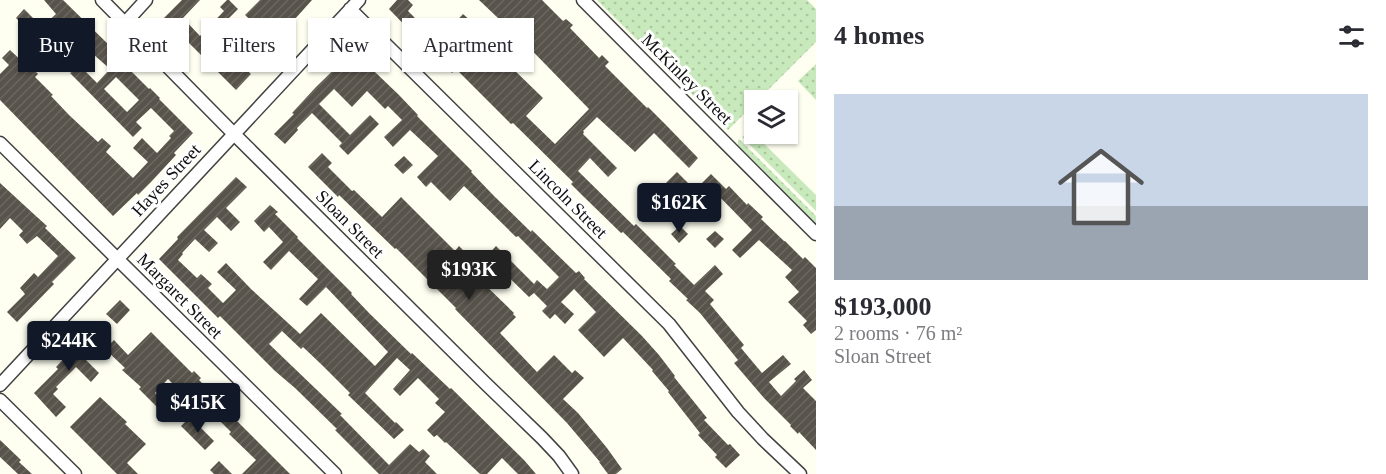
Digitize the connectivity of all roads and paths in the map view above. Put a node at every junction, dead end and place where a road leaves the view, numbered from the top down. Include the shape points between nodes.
1 (102, 0) edge
2 (146, 0) edge
3 (583, 0) edge
4 (355, 5) edge
5 (119, 18) edge
6 (129, 18) edge
7 (173, 72) edge
8 (234, 134) junction
9 (0, 144) edge
10 (816, 234) edge
11 (118, 259) junction
12 (0, 385) edge
13 (0, 400) edge
14 (75, 474) edge
15 (335, 474) edge
16 (572, 474) edge
17 (800, 474) edge

1 - 5 street, Sloan Street
2 - 6 street
3 - 10 street, McKinley Street
4 - 8 street, Hayes Street
4 - 17 street, Lincoln Street via 669,324 738,412
7 - 8 street, Sloan Street
8 - 11 street, Hayes Street
8 - 16 street, Sloan Street via 542,438
9 - 11 street, Margaret Street
11 - 12 street, Hayes Street
11 - 15 street, Margaret Street
13 - 14 street

